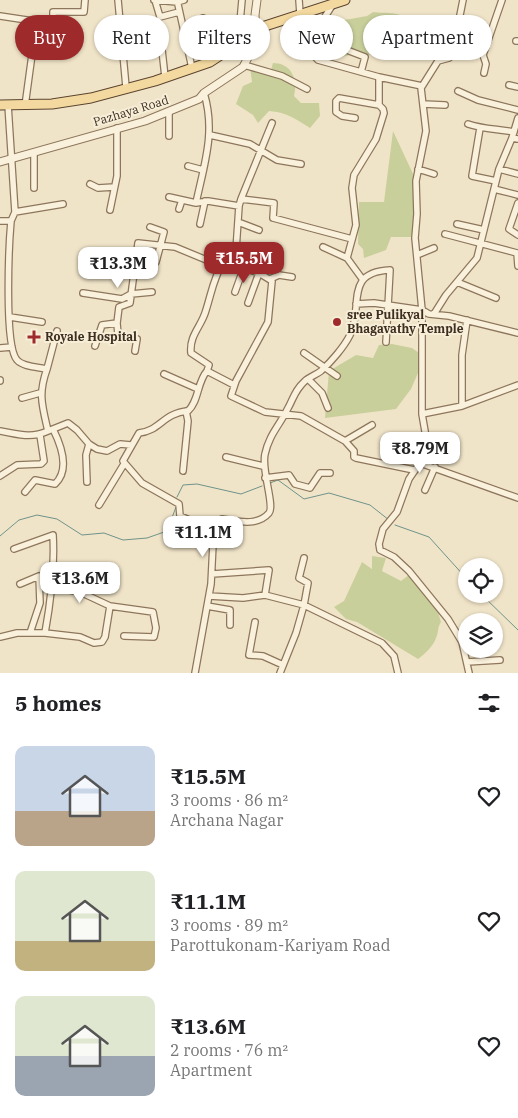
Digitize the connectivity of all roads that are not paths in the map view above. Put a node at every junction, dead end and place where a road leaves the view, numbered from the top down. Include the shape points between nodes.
1 (85, 0) edge
2 (118, 0) edge
3 (155, 0) edge
4 (184, 0) edge
5 (242, 0) edge
6 (257, 0) edge
7 (299, 0) edge
8 (345, 0) edge
9 (463, 0) edge
10 (502, 0) edge
11 (177, 1) edge
12 (334, 2) junction
13 (179, 12) junction
14 (300, 14) junction
15 (241, 15) edge
16 (255, 15) edge
17 (326, 15) edge
18 (0, 16) edge
19 (270, 24) edge
20 (353, 53) edge
21 (31, 60) edge
22 (163, 60) edge
23 (213, 60) edge
24 (247, 60) edge
25 (318, 60) edge
26 (244, 65) junction
27 (192, 68) junction
28 (361, 72) junction
29 (484, 73) dead end
30 (165, 77) junction
31 (379, 77) junction
32 (509, 85) dead end
33 (422, 86) junction
34 (126, 87) junction
35 (518, 87) edge
36 (307, 89) dead end
37 (458, 91) dead end
38 (204, 93) junction
39 (423, 104) junction
40 (4, 105) edge
41 (379, 105) junction
42 (445, 105) dead end
43 (25, 106) junction
44 (518, 110) edge
45 (169, 112) junction
46 (355, 118) dead end
47 (518, 118) edge
48 (272, 123) dead end
49 (468, 124) dead end
50 (118, 128) junction
51 (480, 128) junction
52 (210, 135) junction
53 (169, 136) dead end
54 (514, 137) edge
55 (260, 151) junction
56 (34, 154) junction
57 (11, 160) junction
58 (0, 162) edge
59 (302, 164) dead end
60 (188, 166) dead end
61 (418, 169) junction
62 (203, 170) junction
63 (499, 170) junction
64 (434, 174) dead end
65 (518, 174) edge
66 (496, 181) junction
67 (90, 184) dead end
68 (114, 187) junction
69 (34, 188) dead end
70 (494, 189) junction
71 (518, 195) edge
72 (168, 197) dead end
73 (241, 199) junction
74 (182, 200) junction
75 (205, 201) junction
76 (196, 203) junction
77 (518, 203) edge
78 (63, 204) dead end
79 (239, 206) junction
80 (178, 209) dead end
81 (110, 210) dead end
82 (15, 212) junction
83 (0, 221) edge
84 (11, 221) junction
85 (238, 222) junction
86 (200, 224) dead end
87 (457, 224) dead end
88 (150, 227) dead end
89 (259, 230) dead end
90 (484, 230) junction
91 (445, 234) dead end
92 (518, 235) edge
93 (352, 239) junction
94 (480, 244) junction
95 (161, 245) junction
96 (323, 247) dead end
97 (434, 248) dead end
98 (417, 255) junction
99 (347, 258) junction
100 (156, 262) dead end
101 (235, 265) junction
102 (221, 266) junction
103 (518, 266) edge
104 (244, 267) junction
105 (260, 273) junction
106 (292, 277) dead end
107 (270, 278) junction
108 (363, 280) junction
109 (457, 282) junction
110 (152, 292) dead end
111 (235, 292) dead end
112 (83, 293) dead end
113 (131, 294) junction
114 (496, 298) dead end
115 (248, 303) dead end
116 (356, 304) junction
117 (389, 307) junction
118 (422, 310) junction
119 (434, 314) junction
120 (10, 317) junction
121 (467, 320) junction
122 (42, 322) dead end
123 (117, 323) junction
124 (57, 331) dead end
125 (518, 333) edge
126 (386, 342) dead end
127 (95, 346) dead end
128 (12, 347) junction
129 (0, 348) edge
130 (135, 351) dead end
131 (304, 353) dead end
132 (325, 366) junction
133 (46, 369) junction
134 (207, 371) junction
135 (164, 374) dead end
136 (337, 376) dead end
137 (308, 379) junction
138 (234, 385) junction
139 (518, 385) edge
140 (198, 389) junction
141 (40, 393) junction
142 (22, 398) dead end
143 (462, 406) junction
144 (328, 408) dead end
145 (186, 411) junction
146 (422, 414) junction
147 (284, 416) junction
148 (372, 425) dead end
149 (51, 430) junction
150 (0, 431) edge
151 (40, 435) junction
152 (345, 441) junction
153 (89, 444) junction
154 (130, 445) junction
155 (226, 456) dead end
156 (420, 463) junction
157 (124, 464) junction
158 (263, 466) junction
159 (435, 467) junction
160 (414, 470) junction
161 (183, 472) dead end
162 (330, 473) dead end
163 (0, 476) edge
164 (265, 478) junction
165 (87, 482) dead end
166 (425, 490) dead end
167 (26, 492) dead end
168 (518, 498) edge
169 (99, 505) dead end
170 (214, 524) junction
171 (14, 549) dead end
172 (304, 558) dead end
173 (212, 574) junction
174 (20, 584) dead end
175 (52, 588) junction
176 (265, 595) junction
177 (209, 596) junction
178 (304, 605) junction
179 (110, 606) junction
180 (207, 606) junction
181 (255, 622) dead end
182 (230, 625) dead end
183 (30, 633) junction
184 (46, 634) junction
185 (124, 636) dead end
186 (0, 637) edge
187 (500, 660) dead end
188 (467, 662) junction
189 (283, 665) junction
190 (195, 673) edge
191 (280, 673) edge
192 (398, 673) edge
193 (470, 673) edge

1 - 18 street via 84,12 53,12 53,24
2 - 34 street
3 - 11 street
3 - 13 street via 160,17
4 - 11 street
5 - 15 street
6 - 16 street
7 - 14 street
8 - 12 main road
9 - 33 street via 452,55 438,61
10 - 29 street via 483,55
11 - 13 street
12 - 14 main road
12 - 17 street
13 - 27 street
14 - 19 main road
20 - 28 street via 364,57
21 - 43 street
22 - 30 street
23 - 27 main road
24 - 26 street, Pazhaya Road
25 - 28 street
26 - 36 street via 282,76
26 - 38 street, Pazhaya Road
27 - 30 main road
28 - 31 street
30 - 34 main road
31 - 33 street
31 - 41 street
32 - 35 street
33 - 39 street
34 - 43 main road via 91,98
37 - 44 street via 478,100
38 - 45 street, Pazhaya Road via 199,99
38 - 52 street
39 - 42 street
39 - 61 street via 426,131
40 - 43 main road
40 - 57 street
41 - 46 street via 339,98 334,107 336,112
41 - 93 street via 383,109 383,118 376,139 354,175 352,188 356,224
45 - 50 street, Pazhaya Road
45 - 53 street
47 - 54 street
48 - 55 street
49 - 51 street
50 - 56 street, Pazhaya Road
50 - 68 street
51 - 54 street via 488,127
51 - 66 street via 472,176
52 - 55 street via 250,144
52 - 62 street
54 - 63 street
55 - 59 street via 277,160
55 - 73 street
56 - 57 street, Pazhaya Road
56 - 69 street
57 - 58 street, Pazhaya Road
57 - 82 street
60 - 62 street
61 - 64 street
61 - 98 street
62 - 76 street
63 - 65 street
63 - 66 street
66 - 70 street
67 - 68 street via 98,188
68 - 81 street
70 - 71 street
70 - 90 street
72 - 74 street
73 - 79 street
73 - 93 street via 274,203 273,218
74 - 76 street
74 - 80 street
75 - 76 street
75 - 79 street
75 - 86 street
77 - 92 street via 509,229
78 - 82 street
79 - 85 street
82 - 84 street
83 - 84 street
84 - 120 street
85 - 89 street
85 - 101 street
87 - 90 street
88 - 95 street via 164,232
90 - 94 street
91 - 94 street
93 - 99 street
94 - 103 street via 516,253
94 - 109 street via 477,258
95 - 100 street
95 - 102 street via 187,250
95 - 113 street via 138,243 132,268
96 - 99 street
97 - 98 street
98 - 118 street
99 - 108 street
101 - 102 street via 225,261
101 - 104 street
102 - 134 street via 190,346 191,353 209,364
104 - 105 street
104 - 111 street
105 - 107 street
105 - 115 street
106 - 107 street via 279,275
107 - 138 street via 272,290 268,322
108 - 116 street via 358,288
108 - 117 street via 371,274 390,270
109 - 114 street
109 - 119 street
110 - 113 street
112 - 113 street via 115,299
113 - 123 street via 128,305 119,307
116 - 117 street via 374,303
116 - 132 street via 355,322 349,336
117 - 118 street
117 - 126 street
118 - 119 street
118 - 146 street
119 - 121 street
120 - 122 street
120 - 128 street
121 - 125 street
121 - 143 street via 462,355
123 - 127 street via 102,325
123 - 130 street via 118,335 137,339
124 - 133 street
128 - 129 street
128 - 133 street via 18,361
131 - 132 street
132 - 136 street
132 - 137 street
133 - 141 street
134 - 138 street
134 - 140 street
135 - 140 street
137 - 144 street via 322,393
137 - 147 street via 292,395
138 - 147 street via 231,396 256,410
139 - 143 street
140 - 145 street via 192,407
141 - 142 street
141 - 149 street
143 - 146 street
145 - 154 street via 176,411 152,430 139,433
145 - 161 street
146 - 156 street via 426,436
147 - 152 street via 300,416
147 - 158 street via 270,440
148 - 152 street
149 - 151 street
149 - 153 street via 68,423
149 - 167 street via 63,456 60,478 55,484 35,480
150 - 151 street via 18,436
151 - 163 street via 44,461 41,464 17,465
152 - 160 street via 354,451 354,457
153 - 154 street via 107,451 120,444
153 - 165 street
154 - 157 street
155 - 158 street
156 - 159 street
156 - 160 street
157 - 169 street
157 - 170 street via 145,485 178,504 180,516 201,525
158 - 164 street
159 - 166 street
159 - 168 street
160 - 188 street via 397,512 383,528 380,550 399,562 434,598 460,636
162 - 164 street via 320,473 310,488 296,484 289,475
164 - 170 street via 272,506 269,514 255,521 243,523 222,519
170 - 173 street
171 - 175 street via 53,535
172 - 178 street via 299,578 308,583
173 - 176 street via 269,570
173 - 177 street
174 - 183 street via 39,576 40,603
175 - 179 street via 80,592
175 - 184 street
176 - 177 street
176 - 178 street
177 - 180 street
178 - 189 street
178 - 192 street via 373,637 387,647 394,656
179 - 184 street via 102,642
179 - 185 street via 153,612 155,616 154,637
180 - 182 street via 230,610
180 - 190 street
181 - 189 street via 249,655 263,656
183 - 184 street
183 - 186 street
187 - 188 street
188 - 193 street
189 - 191 street

